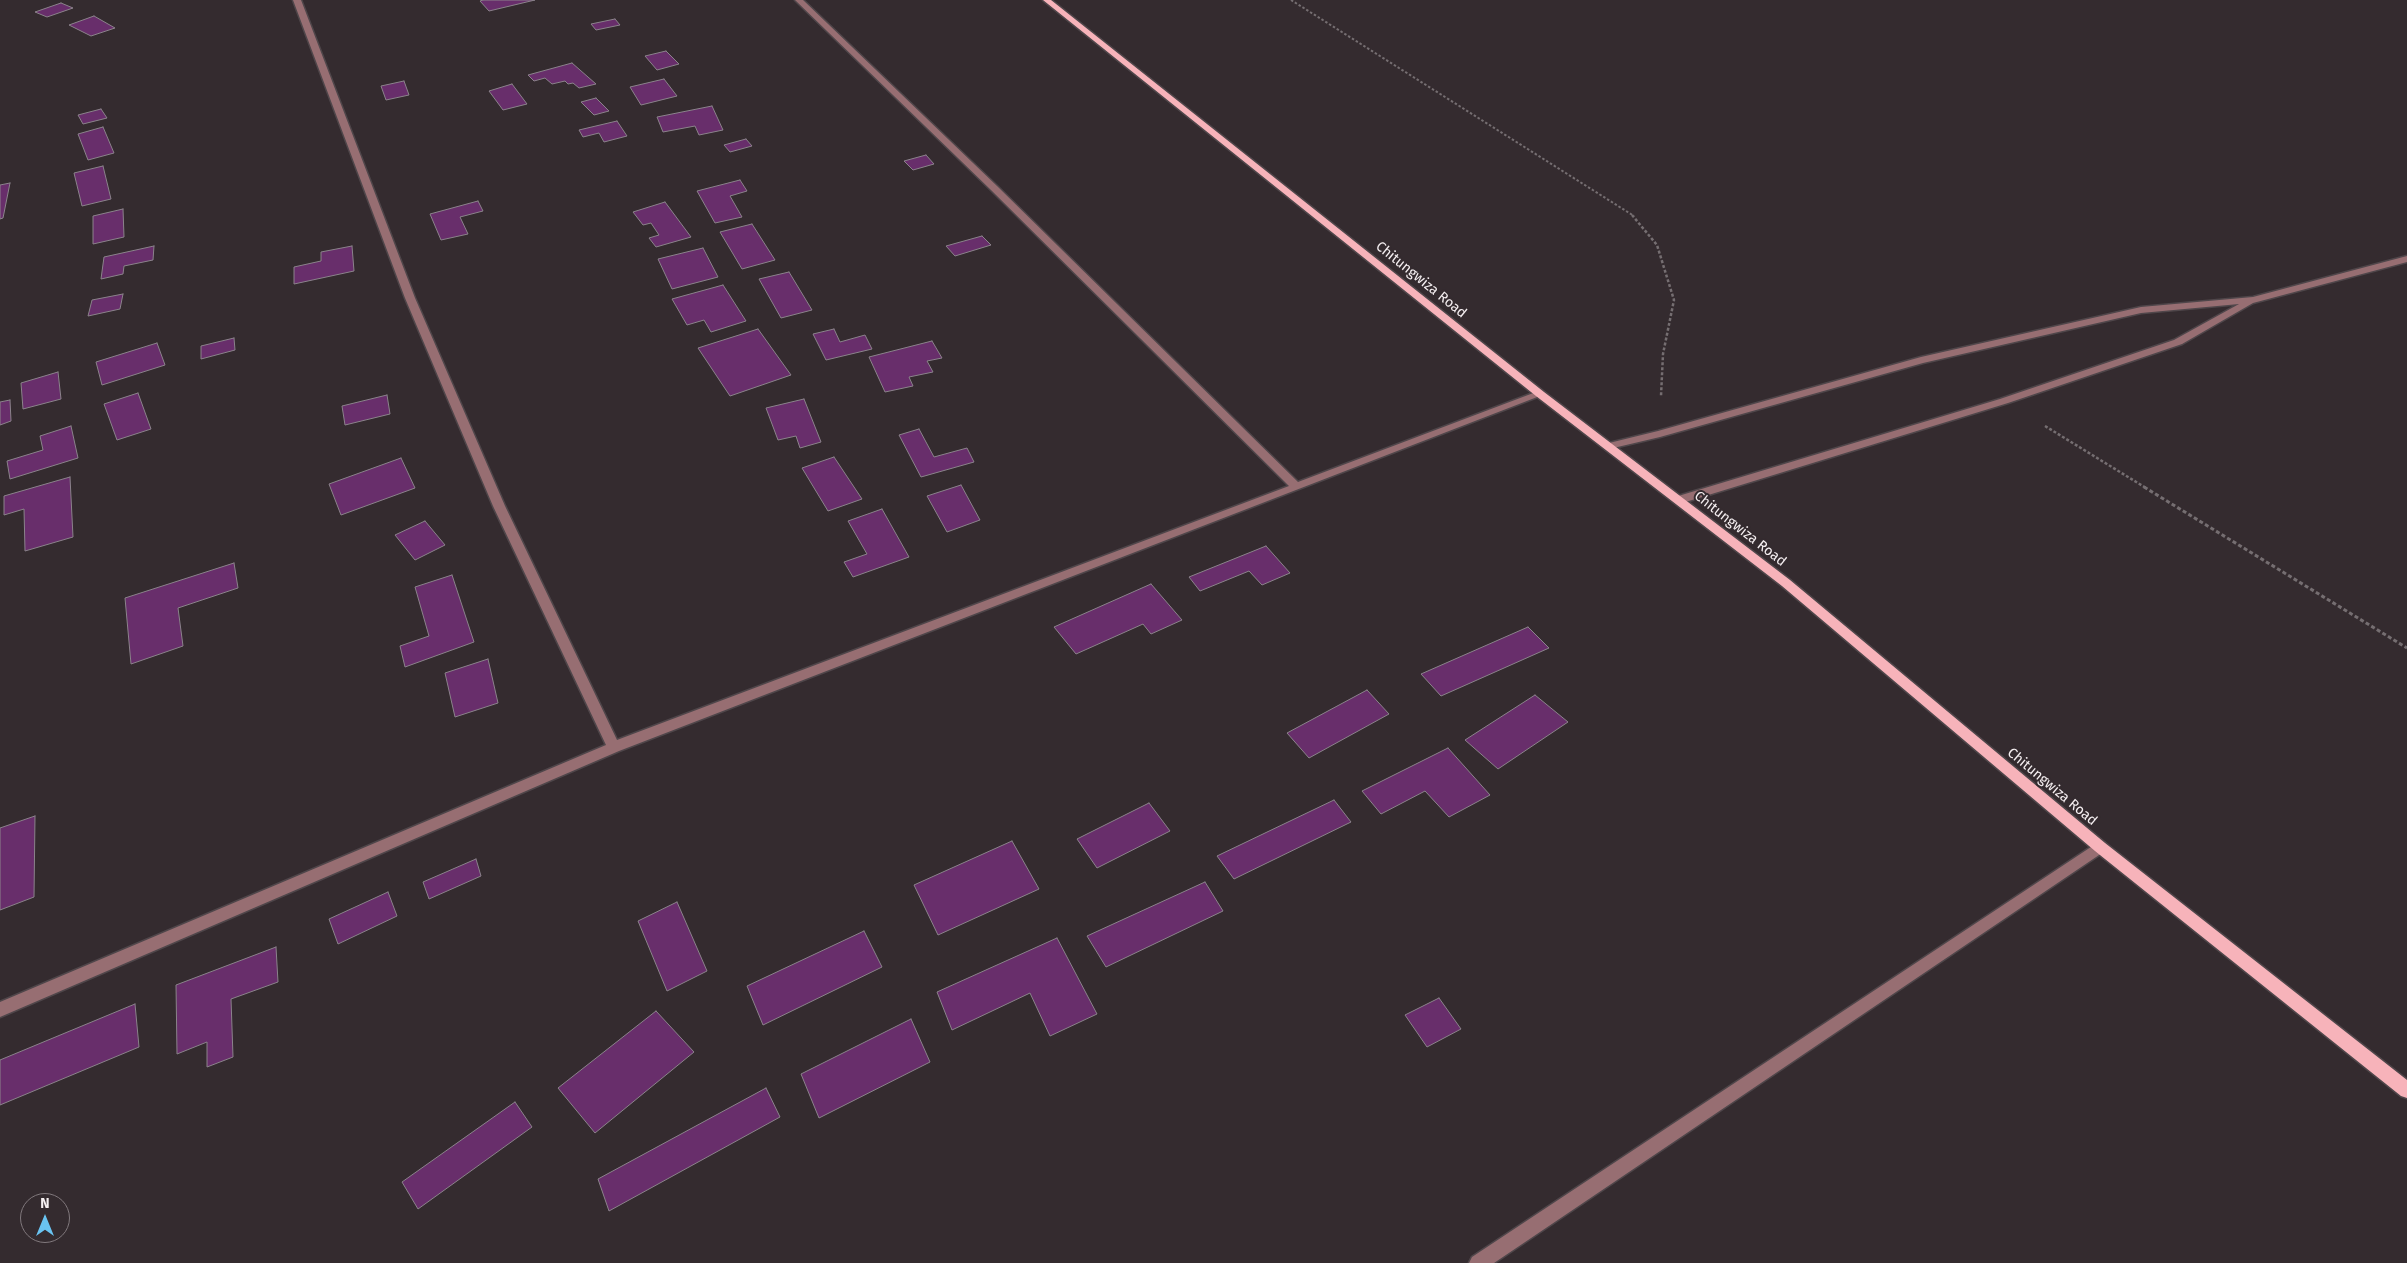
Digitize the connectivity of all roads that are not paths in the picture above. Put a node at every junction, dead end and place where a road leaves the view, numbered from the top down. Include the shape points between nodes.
1 (297, 0) edge
2 (799, 0) edge
3 (1048, 0) edge
4 (2407, 258) edge
5 (2253, 300) junction
6 (1540, 394) junction
7 (1610, 446) junction
8 (1297, 487) junction
9 (1679, 500) junction
10 (614, 747) junction
11 (2100, 847) junction
12 (0, 1010) edge
13 (2407, 1090) edge
14 (1478, 1263) edge

1 - 10 street via 418,316 499,506
2 - 8 street
3 - 6 main road, Chitungwiza Road
4 - 5 street
5 - 7 street via 2122,314 1921,360
5 - 9 street via 2178,342 2004,401
6 - 7 main road, Chitungwiza Road
6 - 8 street
7 - 9 main road, Chitungwiza Road
8 - 10 street
9 - 11 main road, Chitungwiza Road via 1786,583
10 - 12 street
11 - 13 main road, Chitungwiza Road
11 - 14 street

